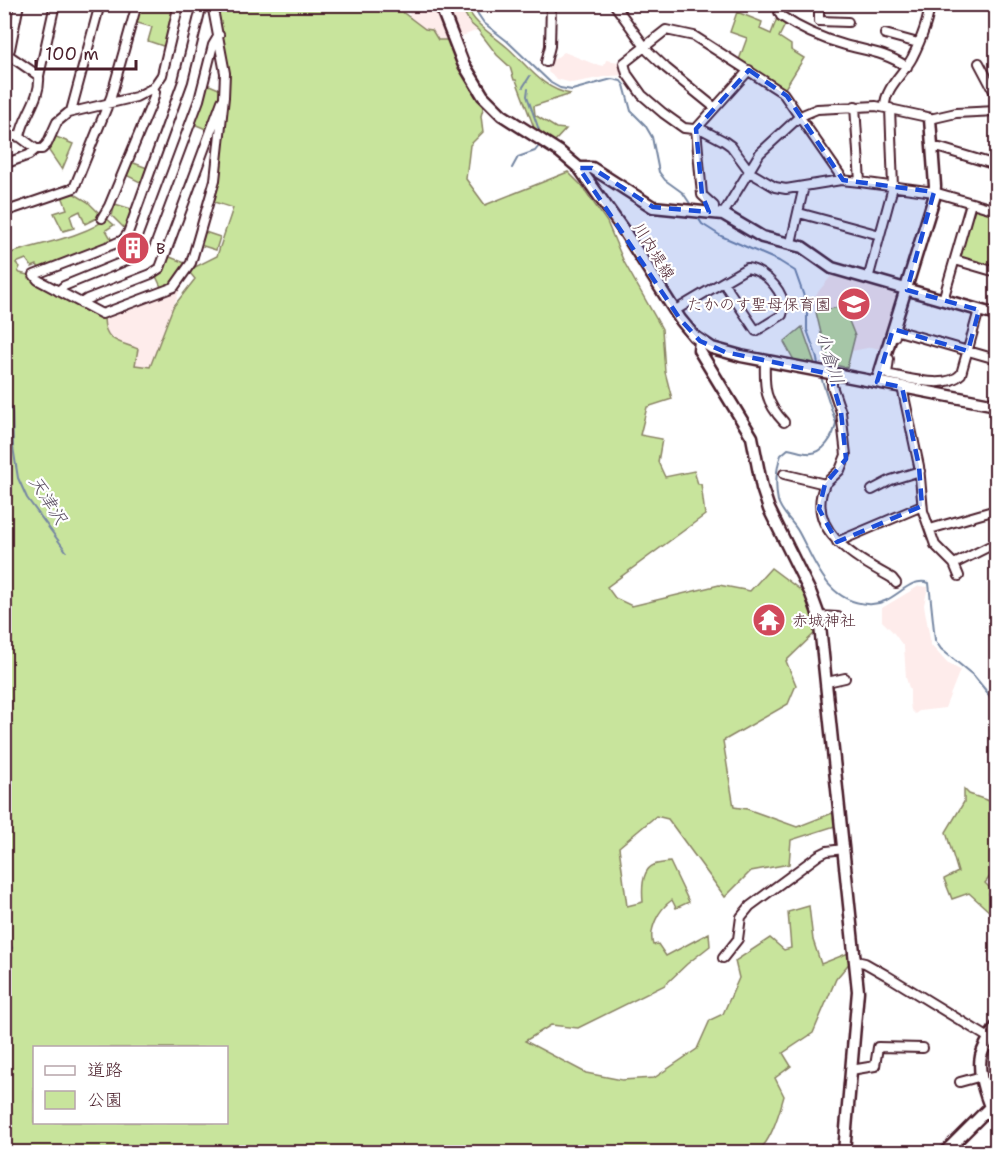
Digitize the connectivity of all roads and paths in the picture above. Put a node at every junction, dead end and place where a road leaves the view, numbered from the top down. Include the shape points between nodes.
1 (19, 4) edge
2 (55, 4) edge
3 (100, 4) edge
4 (136, 4) edge
5 (179, 4) edge
6 (202, 4) edge
7 (212, 4) edge
8 (440, 4) edge
9 (551, 4) edge
10 (614, 4) edge
11 (781, 4) edge
12 (819, 4) edge
13 (930, 4) edge
14 (848, 22) dead end
15 (885, 34) dead end
16 (219, 35) junction
17 (918, 43) junction
18 (643, 46) junction
19 (6, 52) edge
20 (546, 62) dead end
21 (979, 63) dead end
22 (907, 67) junction
23 (748, 70) junction
24 (39, 76) junction
25 (153, 88) junction
26 (996, 95) edge
27 (224, 97) junction
28 (109, 104) junction
29 (855, 106) junction
30 (714, 107) junction
31 (888, 108) junction
32 (71, 111) junction
33 (996, 111) edge
34 (800, 117) junction
35 (930, 119) junction
36 (696, 129) junction
37 (4, 134) edge
38 (20, 137) junction
39 (933, 148) junction
40 (36, 149) junction
41 (4, 164) edge
42 (996, 165) edge
43 (579, 168) junction
44 (749, 171) junction
45 (841, 180) junction
46 (860, 182) junction
47 (804, 186) junction
48 (893, 187) junction
49 (934, 192) junction
50 (971, 203) junction
51 (996, 210) edge
52 (4, 212) edge
53 (719, 213) junction
54 (799, 213) junction
55 (102, 218) dead end
56 (880, 235) junction
57 (791, 243) junction
58 (955, 260) junction
59 (996, 272) edge
60 (868, 279) junction
61 (723, 282) junction
62 (907, 290) junction
63 (58, 291) junction
64 (943, 300) junction
65 (81, 303) junction
66 (979, 310) junction
67 (674, 311) junction
68 (996, 315) edge
69 (895, 330) junction
70 (700, 341) junction
71 (968, 351) junction
72 (996, 359) edge
73 (765, 361) junction
74 (823, 372) junction
75 (878, 382) junction
76 (902, 387) junction
77 (996, 405) edge
78 (784, 422) dead end
79 (920, 471) junction
80 (784, 474) dead end
81 (825, 484) junction
82 (872, 490) dead end
83 (922, 506) junction
84 (996, 510) edge
85 (930, 529) junction
86 (837, 542) junction
87 (996, 543) edge
88 (954, 564) junction
89 (959, 576) dead end
90 (896, 583) dead end
91 (819, 616) junction
92 (838, 617) dead end
93 (845, 678) dead end
94 (827, 682) junction
95 (844, 849) junction
96 (723, 958) dead end
97 (856, 961) junction
98 (996, 1027) edge
99 (989, 1038) junction
100 (923, 1048) dead end
101 (851, 1070) junction
102 (982, 1076) junction
103 (960, 1082) dead end
104 (990, 1107) junction
105 (996, 1120) edge
106 (844, 1152) edge
107 (945, 1152) edge

1 - 19 street via 10,49
2 - 24 street
3 - 32 street
4 - 28 street
5 - 25 street via 162,75
6 - 63 street via 183,81 128,233 114,244 35,274 38,280
7 - 16 street
8 - 43 street, 川内堤線 via 456,48 483,96 502,115
9 - 20 street
10 - 18 street
11 - 22 street via 782,16 806,30 887,56
12 - 14 street via 819,21
13 - 17 street
15 - 17 street
16 - 27 street via 225,72
16 - 63 street via 142,252
17 - 22 street
18 - 23 street via 666,30 689,35
18 - 30 street
18 - 36 street via 624,63 627,74 642,95 663,113 684,128
19 - 24 street
21 - 26 street
22 - 31 street via 887,95
23 - 30 street
23 - 34 street via 783,93
24 - 38 street via 35,100
25 - 28 street via 140,96
25 - 55 street via 153,100
27 - 65 street via 160,268
27 - 65 street via 215,180 186,273 171,289 104,314
28 - 32 street
28 - 52 street via 74,188
29 - 31 street
29 - 34 street via 817,109
29 - 46 street
30 - 36 street
31 - 35 street
31 - 48 street
32 - 40 street via 57,122 47,144
33 - 35 street
34 - 44 street via 763,150
34 - 45 street
35 - 39 street
36 - 44 street via 728,143
36 - 53 street via 702,195
37 - 38 street
38 - 40 street
39 - 42 street
39 - 49 street
40 - 41 street
43 - 53 street via 592,168 653,207
43 - 67 street, 川内堤線
44 - 47 street via 775,187
44 - 53 street
45 - 46 street
45 - 47 street
46 - 48 street
47 - 54 street
48 - 49 street
48 - 56 street
49 - 50 street
49 - 62 street
50 - 51 street
50 - 58 street
53 - 57 street via 762,237
54 - 56 street
54 - 57 street
56 - 60 street
57 - 60 street via 807,249 830,267
58 - 59 street
58 - 64 street
60 - 62 street
61 - 61 street via 747,268 766,276 782,300 782,315 756,332
61 - 67 street
62 - 64 street
62 - 69 street
63 - 65 street
64 - 66 street
66 - 68 street
66 - 71 street
67 - 70 street, 川内堤線
69 - 71 street
69 - 71 street via 887,374 932,383 955,379 961,374
69 - 75 street
70 - 73 street, 川内堤線 via 719,351
70 - 91 street via 699,350 752,437 769,509
71 - 72 street
73 - 74 street, 川内堤線
73 - 78 street via 769,402
74 - 75 street, 川内堤線
74 - 81 street via 841,412 846,455 840,470
75 - 76 street, 川内堤線
76 - 77 street, 川内堤線
76 - 79 street
79 - 82 street
79 - 83 street
80 - 81 street
81 - 86 street via 820,512
83 - 85 street
83 - 86 street
84 - 85 street
85 - 88 street via 935,545
86 - 90 street
87 - 88 street
88 - 89 street
91 - 92 street
91 - 94 street
93 - 94 street
94 - 95 street
95 - 96 street via 819,855 750,906 741,917 738,939
95 - 97 street
97 - 99 street
97 - 101 street via 858,1000
98 - 99 street
99 - 102 street via 981,1059
100 - 101 street via 878,1047 874,1066
101 - 106 street
102 - 103 street
102 - 104 street
104 - 105 street
104 - 107 street

